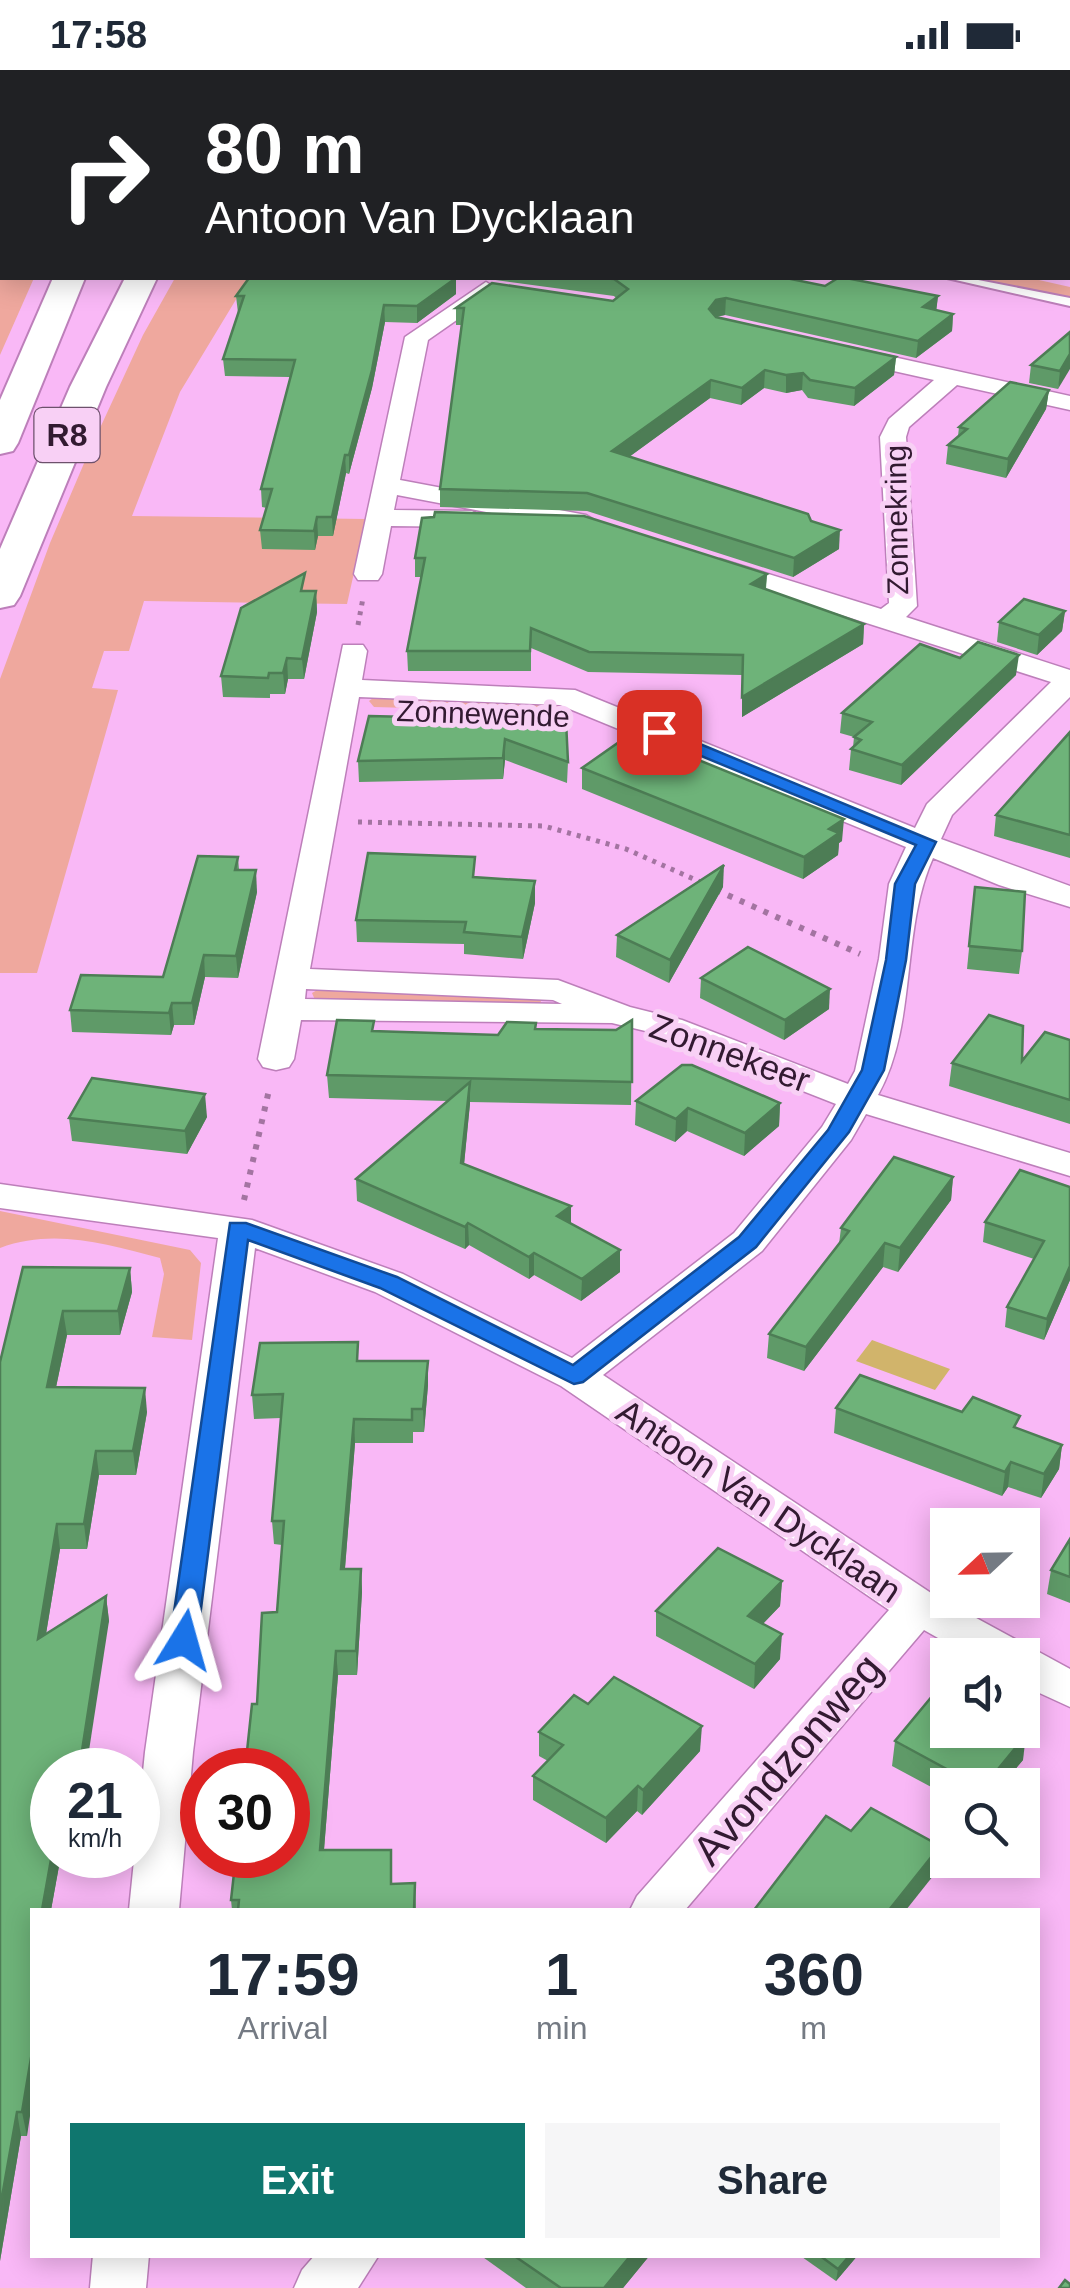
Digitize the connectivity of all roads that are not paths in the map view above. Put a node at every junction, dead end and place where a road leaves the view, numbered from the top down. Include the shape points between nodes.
1 (67, 280) edge
2 (140, 280) edge
3 (963, 280) edge
4 (450, 283) edge
5 (1070, 302) edge
6 (819, 347) edge
7 (952, 377) junction
8 (1070, 403) edge
9 (0, 442) edge
10 (386, 485) junction
11 (379, 518) junction
12 (698, 560) edge
13 (368, 574) road end
14 (0, 596) edge
15 (884, 621) junction
16 (353, 651) road end
17 (1070, 679) edge
18 (343, 704) junction
19 (927, 842) junction
20 (1070, 897) edge
21 (288, 994) junction
22 (276, 1059) road end
23 (854, 1099) junction
24 (1070, 1165) edge
25 (0, 1196) edge
26 (238, 1228) junction
27 (574, 1376) junction
28 (918, 1608) junction
29 (974, 1638) edge
30 (1040, 1674) edge
31 (1070, 1690) edge
32 (154, 1908) edge
33 (657, 1908) edge
34 (122, 2258) edge
35 (348, 2258) edge
36 (118, 2288) edge
37 (322, 2288) edge

1 - 9 highway, R8
2 - 14 highway, R8
3 - 5 lane
4 - 10 street via 495,290 418,338
6 - 7 street
7 - 8 street
7 - 15 street, Zonnekring via 898,424 893,438 902,606
10 - 11 street
10 - 11 street via 595,526
11 - 13 street
12 - 15 street, Zonnekring
15 - 17 street, Zonnekring
16 - 18 street, Zonnewende
17 - 19 street via 938,810
18 - 19 street, Zonnewende via 626,719
18 - 21 street
19 - 20 street, Zonnewende
19 - 23 street via 905,884 873,1070
21 - 22 street
21 - 23 street, Zonnekeer via 579,1017 618,1014
23 - 24 street, Zonnekeer
23 - 27 street via 838,1132 748,1242
25 - 26 street, Antoon Van Dycklaan
26 - 27 street, Antoon Van Dycklaan via 389,1282
26 - 32 street
27 - 28 street, Antoon Van Dycklaan
28 - 29 street, Antoon Van Dycklaan
28 - 33 street, Avondzonweg
30 - 31 street
34 - 36 street
35 - 37 street

